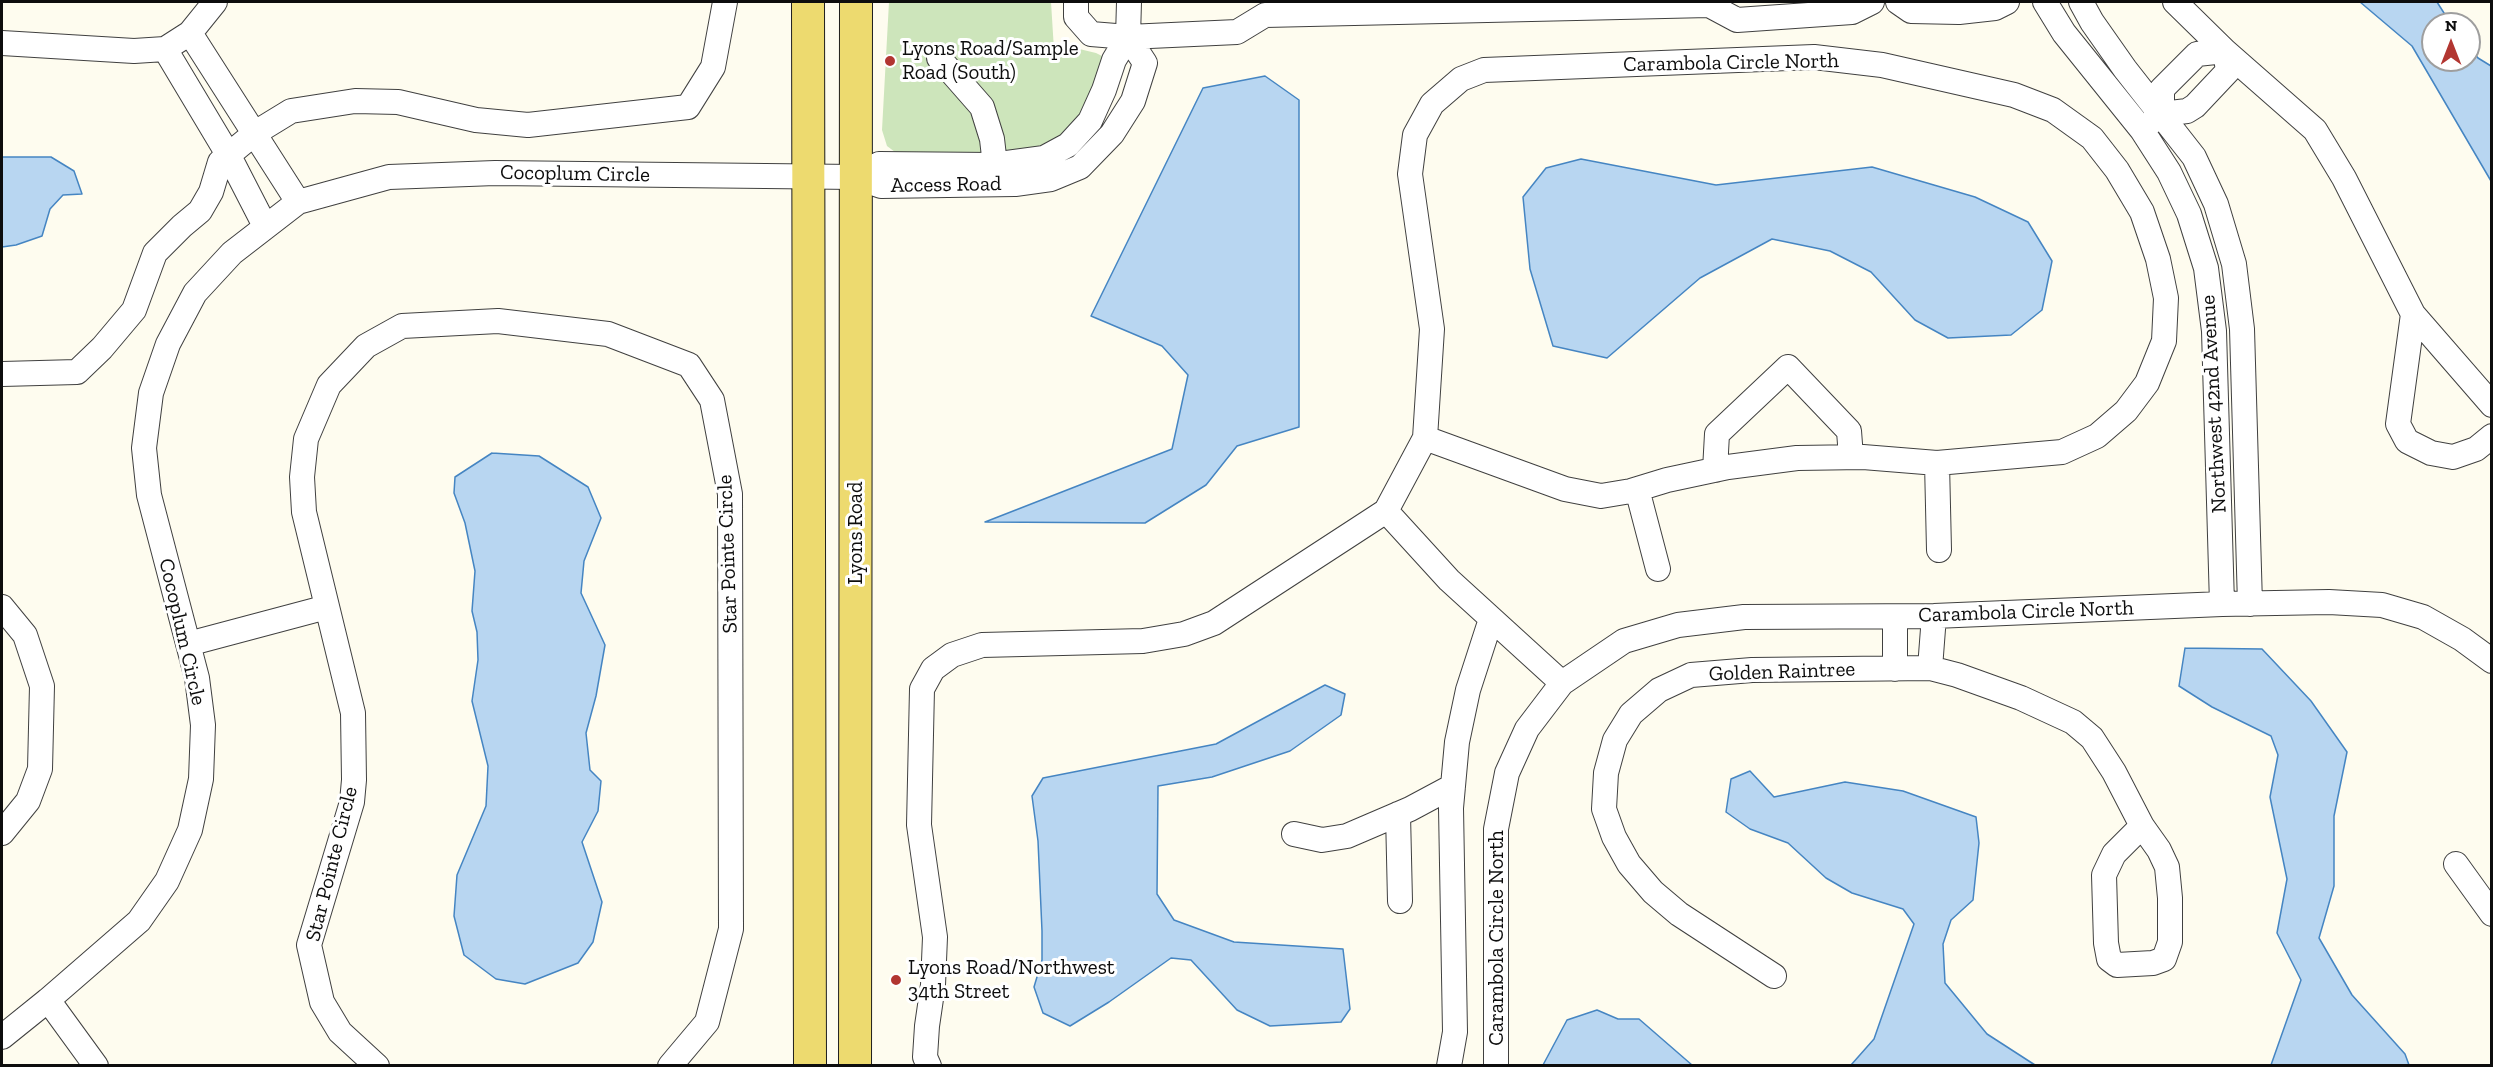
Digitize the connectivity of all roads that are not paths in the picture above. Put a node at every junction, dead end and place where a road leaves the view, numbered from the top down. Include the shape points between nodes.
1 (215, 2) edge
2 (724, 2) edge
3 (808, 2) edge
4 (856, 2) edge
5 (1076, 2) edge
6 (1129, 2) edge
7 (1872, 2) edge
8 (1898, 2) edge
9 (2007, 2) edge
10 (2045, 2) edge
11 (2081, 2) edge
12 (2175, 2) edge
13 (190, 33) junction
14 (1128, 38) junction
15 (2, 43) edge
16 (165, 50) junction
17 (2225, 51) junction
18 (939, 58) dead end
19 (2162, 114) junction
20 (2142, 130) junction
21 (255, 133) junction
22 (229, 156) junction
23 (995, 165) junction
24 (808, 176) junction
25 (855, 177) junction
26 (298, 202) junction
27 (265, 226) junction
28 (2413, 314) junction
29 (2, 374) edge
30 (2492, 405) edge
31 (2492, 436) edge
32 (1425, 438) junction
33 (1851, 457) junction
34 (1937, 463) junction
35 (1715, 470) junction
36 (1637, 489) junction
37 (1386, 511) junction
38 (1939, 550) dead end
39 (1658, 569) dead end
40 (2222, 604) junction
41 (2250, 604) junction
42 (2, 607) edge
43 (327, 607) junction
44 (1895, 616) junction
45 (1934, 616) junction
46 (1491, 618) junction
47 (188, 644) junction
48 (2492, 661) edge
49 (1930, 668) junction
50 (1895, 669) junction
51 (1562, 683) junction
52 (1453, 786) junction
53 (1398, 814) junction
54 (2142, 826) junction
55 (2, 833) edge
56 (1294, 834) dead end
57 (2456, 864) dead end
58 (1400, 901) dead end
59 (2492, 914) edge
60 (1773, 976) dead end
61 (48, 1000) junction
62 (2, 1037) edge
63 (96, 1065) edge
64 (377, 1065) edge
65 (670, 1065) edge
66 (810, 1065) edge
67 (855, 1065) edge
68 (929, 1065) edge
69 (1449, 1065) edge
70 (1496, 1065) edge

1 - 13 street
2 - 21 street via 713,67 688,107 528,125 476,120 398,102 355,101 291,111
3 - 24 main road
4 - 25 main road, Lyons Road
5 - 14 street via 1076,17 1091,34
6 - 14 street, Access Road
7 - 14 street via 1852,12 1737,20 1709,5 1266,15 1237,32
8 - 9 street via 1911,11 1959,12 1995,8
10 - 20 street, Northwest 42nd Avenue via 2104,86
11 - 19 street, Northwest 42nd Avenue via 2125,69
12 - 17 street
13 - 16 street
13 - 21 street
14 - 23 street, Access Road via 1114,60 1090,121 1068,145 1044,158
14 - 25 street, Access Road via 1145,63 1133,101 1112,134 1080,167 1051,179 991,185 881,186
15 - 16 street
16 - 22 street
17 - 19 street via 2197,54 2162,89
17 - 19 street via 2228,70 2195,106
17 - 28 street via 2315,130 2344,178
18 - 23 street via 982,106
19 - 20 street
19 - 41 street, Northwest 42nd Avenue via 2194,158 2216,204 2235,264 2242,329
20 - 40 street, Northwest 42nd Avenue via 2169,172 2189,214 2206,268 2214,331
21 - 22 street
21 - 26 street
22 - 27 street
22 - 29 street via 220,162 211,192 200,211 155,254 134,309 102,348 77,372
23 - 25 street, Access Road via 879,164
24 - 25 street, Cocoplum Circle
24 - 26 street, Cocoplum Circle via 495,173 389,177
24 - 66 main road
25 - 67 main road, Lyons Road
26 - 27 street, Cocoplum Circle
27 - 47 street, Cocoplum Circle via 232,253 195,293 168,344 152,393 144,448 149,495
28 - 30 street
28 - 31 street via 2398,424 2407,441 2431,453 2452,457 2476,449
32 - 34 street, Carambola Circle North via 1432,329 1410,174 1414,135 1432,104 1461,79 1484,70 1814,57 1893,68 2013,95 2053,110 2092,138 2117,170 2142,212 2158,259 2166,298 2164,341 2147,383 2126,411 2097,436 2062,452
32 - 36 street, Carambola Circle North via 1565,489 1601,496
32 - 37 street, Carambola Circle North
33 - 34 street, Carambola Circle North
33 - 35 street, Carambola Circle North via 1797,458
33 - 35 street via 1849,431 1788,367 1717,434
34 - 38 street
35 - 36 street, Carambola Circle North
36 - 39 street
37 - 46 street via 1449,580
37 - 68 street via 1214,623 1184,634 1143,640 982,645 952,655 933,669 922,689 919,825 935,937 925,1057
40 - 41 street, Carambola Circle North
40 - 45 street, Carambola Circle North
41 - 48 street, Carambola Circle North via 2382,605 2423,617
42 - 55 street via 25,635 42,686 40,769 28,801
43 - 47 street
43 - 64 street, Star Pointe Circle via 353,712 354,780 352,802 309,945 322,1002 340,1032
43 - 65 street, Star Pointe Circle via 304,513 306,439 329,385 366,346 402,326 498,321 608,334 689,365 712,400 730,494 731,929 707,1022
44 - 45 street, Carambola Circle North
44 - 50 street
44 - 51 street, Carambola Circle North via 1744,617 1678,625 1624,640
45 - 49 street
46 - 51 street
46 - 52 street via 1468,690
47 - 61 street, Cocoplum Circle via 203,725 201,779 190,830 167,881 139,921
49 - 50 street, Golden Raintree
49 - 54 street, Golden Raintree via 2021,698 2073,722 2092,738
50 - 60 street, Golden Raintree via 1752,670 1690,675 1659,690 1631,714 1615,740 1606,773 1604,809 1629,864 1679,914
51 - 70 street, Carambola Circle North via 1527,729 1507,773 1496,829
52 - 53 street
52 - 69 street via 1450,808 1455,1032
53 - 56 street via 1347,836 1322,840
53 - 58 street
54 - 54 street, Golden Raintree via 2167,867 2170,942 2164,959 2117,965 2109,959 2106,943 2104,875 2114,854
57 - 59 street
61 - 62 street, Cocoplum Circle
61 - 63 street

